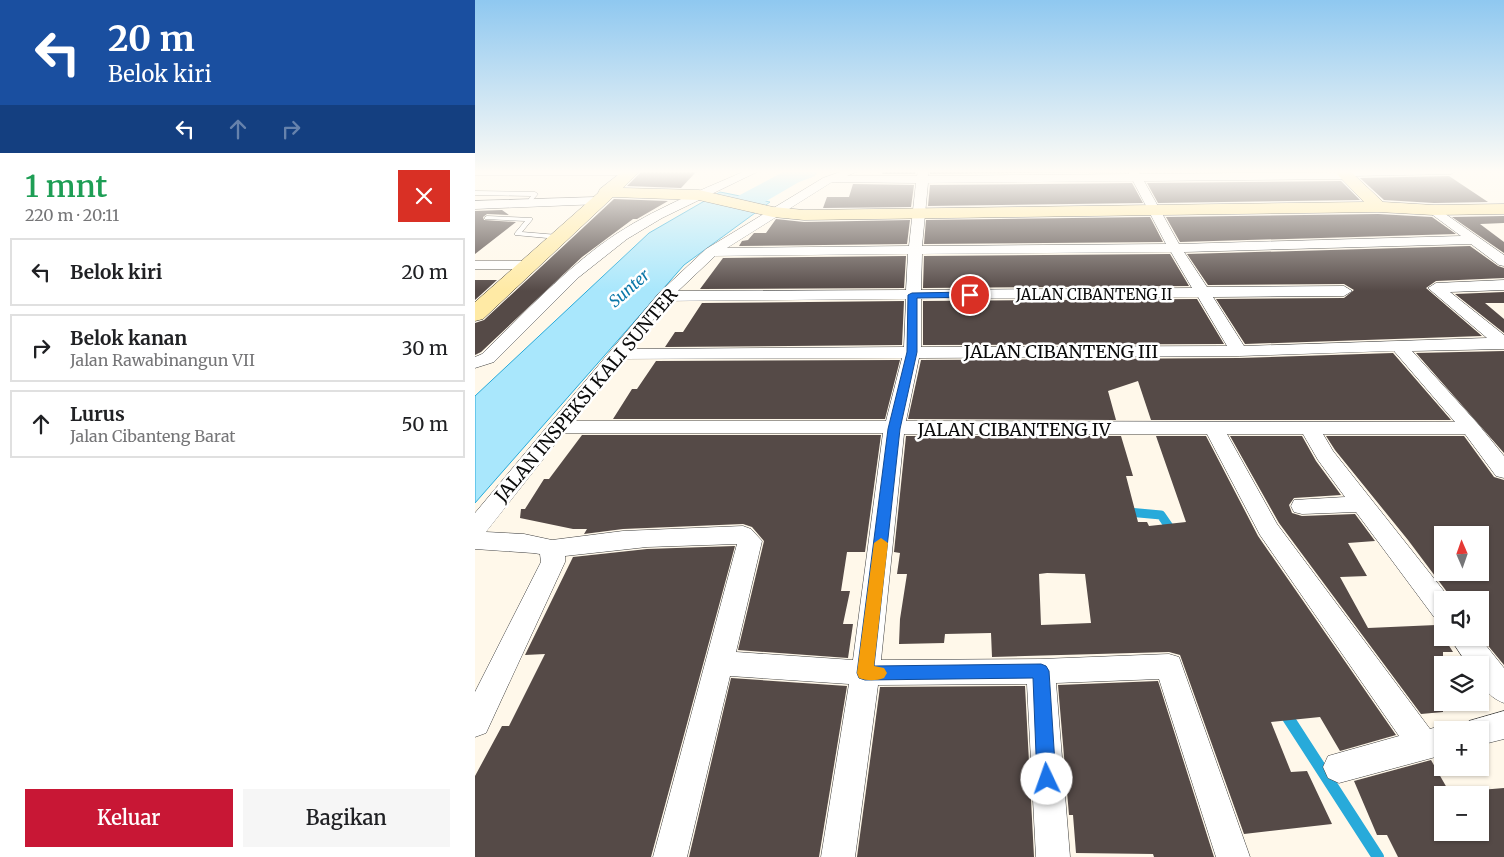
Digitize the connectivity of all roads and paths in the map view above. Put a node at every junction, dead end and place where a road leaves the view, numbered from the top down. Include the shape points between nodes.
1 (586, 211) edge
2 (671, 211) edge
3 (769, 211) joint
4 (919, 211) edge
5 (1096, 211) edge
6 (1155, 211) edge
7 (1434, 211) edge
8 (919, 214) junction
9 (487, 218) dead end
10 (558, 237) junction
11 (1475, 240) junction
12 (1175, 248) junction
13 (915, 251) junction
14 (711, 252) junction
15 (1504, 262) edge
16 (475, 265) edge
17 (528, 265) junction
18 (1504, 285) edge
19 (1344, 292) dead end
20 (1202, 293) junction
21 (912, 295) junction
22 (664, 296) junction
23 (475, 314) edge
24 (1503, 344) edge
25 (1399, 347) junction
26 (1239, 351) junction
27 (912, 352) junction
28 (618, 354) junction
29 (475, 363) edge
30 (556, 427) junction
31 (1471, 428) junction
32 (894, 429) junction
33 (1215, 430) junction
34 (1310, 430) junction
35 (1504, 471) edge
36 (1363, 504) junction
37 (1302, 506) dead end
38 (475, 529) edge
39 (475, 540) edge
40 (552, 549) junction
41 (1434, 597) edge
42 (1470, 646) edge
43 (719, 663) junction
44 (1041, 671) junction
45 (865, 673) junction
46 (1504, 690) edge
47 (475, 723) edge
48 (1504, 725) edge
49 (1489, 729) edge
50 (1433, 743) edge
51 (1339, 767) dead end
52 (669, 857) edge
53 (837, 857) edge
54 (1053, 857) edge
55 (1233, 857) edge

1 - 10 street
2 - 29 street via 645,223 606,248 571,276 488,358
3 - 8 street via 804,215
3 - 14 street, JALAN INSPEKSI KALI SUNTER
4 - 8 street
5 - 8 street
6 - 12 street
7 - 11 street
8 - 13 street
9 - 10 lane via 530,219 517,234
10 - 17 street
11 - 12 street
11 - 15 street
12 - 13 street
12 - 20 street
13 - 14 street
13 - 21 street
14 - 22 street, JALAN INSPEKSI KALI SUNTER
16 - 17 street
17 - 23 street
18 - 24 street via 1436,288
19 - 20 street, JALAN CIBANTENG II
20 - 21 street, JALAN CIBANTENG II
20 - 26 street
21 - 22 street, JALAN CIBANTENG II
21 - 27 street
22 - 28 street, JALAN INSPEKSI KALI SUNTER
24 - 25 street, JALAN CIBANTENG III
25 - 26 street, JALAN CIBANTENG III
25 - 31 street
26 - 27 street, JALAN CIBANTENG III
27 - 28 street, JALAN CIBANTENG III
27 - 32 street
28 - 30 street, JALAN INSPEKSI KALI SUNTER
30 - 32 street, JALAN CIBANTENG IV
30 - 38 street, JALAN INSPEKSI KALI SUNTER
31 - 34 street, JALAN CIBANTENG IV
31 - 35 street
32 - 33 street, JALAN CIBANTENG IV
32 - 45 street
33 - 34 street, JALAN CIBANTENG IV
33 - 50 street via 1268,529
34 - 36 street
36 - 37 street
36 - 41 street
39 - 40 street via 525,541
40 - 43 street via 658,537 743,535 750,541 747,558
40 - 47 street via 553,562
42 - 46 street
43 - 45 street
43 - 52 street
44 - 45 street
44 - 54 street
44 - 55 street via 1169,666
45 - 53 street
48 - 49 street
50 - 51 street

